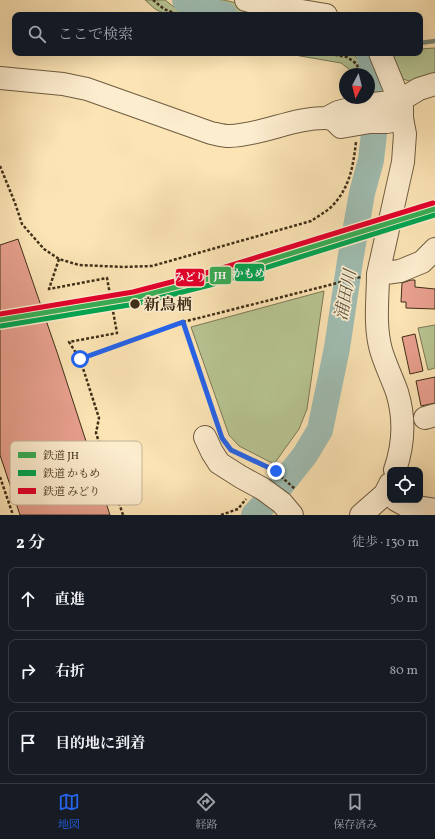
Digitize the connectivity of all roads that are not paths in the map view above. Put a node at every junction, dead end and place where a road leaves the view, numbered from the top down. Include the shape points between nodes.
1 (246, 0) edge
2 (315, 9) edge
3 (381, 56) edge
4 (0, 78) edge
5 (435, 84) edge
6 (381, 115) junction
7 (435, 250) edge
8 (369, 275) junction
9 (212, 434) road end
10 (396, 467) edge
11 (387, 496) edge
12 (290, 502) edge
13 (402, 503) edge
14 (435, 510) edge
15 (361, 515) edge

1 - 2 street via 264,5
3 - 6 street
4 - 6 street via 87,89 211,133 228,136 314,117 334,120 341,127
5 - 6 street via 419,89
6 - 8 street via 405,134 402,162
7 - 8 street via 422,262 400,271
8 - 10 street via 380,349 397,392 403,423 402,443
9 - 12 street via 212,452 219,463 241,477 256,492
11 - 15 street
13 - 14 street

